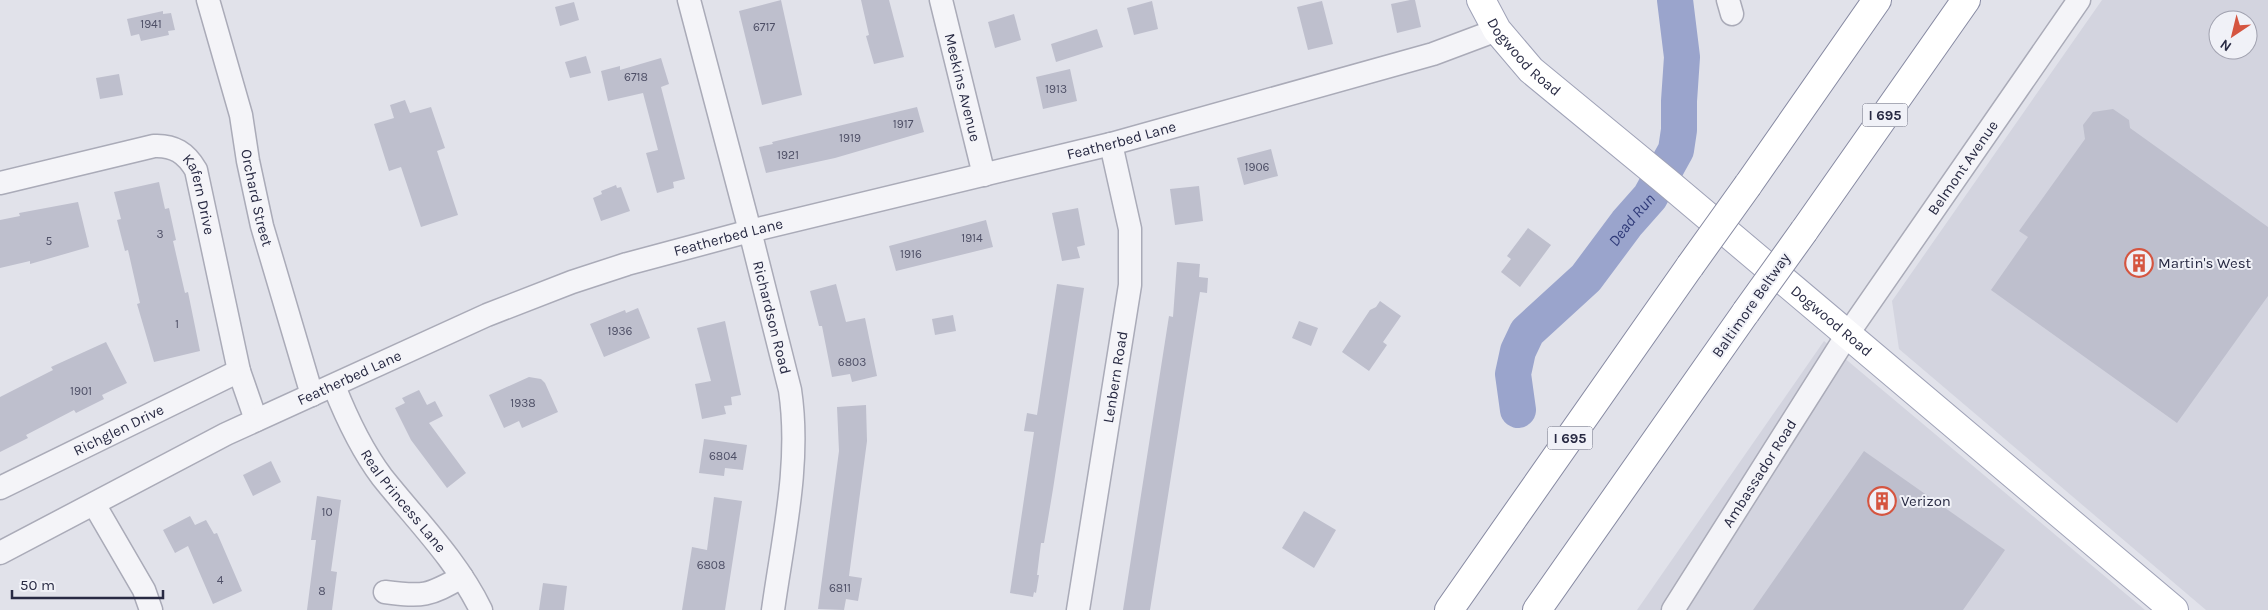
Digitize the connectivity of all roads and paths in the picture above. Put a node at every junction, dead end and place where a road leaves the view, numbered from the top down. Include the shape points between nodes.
1 (208, 0) edge
2 (689, 0) edge
3 (941, 0) edge
4 (1480, 0) edge
5 (1877, 0) edge
6 (1966, 0) edge
7 (2079, 0) edge
8 (1497, 30) junction
9 (1112, 144) junction
10 (984, 175) junction
11 (0, 183) edge
12 (750, 231) junction
13 (1847, 335) junction
14 (239, 371) junction
15 (334, 386) junction
16 (312, 395) junction
17 (256, 420) junction
18 (0, 488) edge
19 (94, 504) junction
20 (0, 554) edge
21 (462, 577) junction
22 (385, 592) dead end
23 (151, 610) edge
24 (481, 610) edge
25 (773, 610) edge
26 (1078, 610) edge
27 (1449, 610) edge
28 (1537, 610) edge
29 (1673, 610) edge
30 (2174, 610) edge

1 - 16 street, Orchard Street via 241,115 262,226
2 - 12 street, Richardson Road
3 - 10 street, Meekins Avenue
4 - 8 main road, Dogwood Road
5 - 27 main road, I 695, bridge
6 - 28 main road, Baltimore Beltway / I 695, bridge
7 - 13 street, Belmont Avenue
8 - 9 street, Featherbed Lane via 1433,54
8 - 13 main road, Dogwood Road via 1531,70
9 - 10 street, Featherbed Lane
9 - 26 street, Lenbern Road via 1130,229 1130,286
10 - 12 street, Featherbed Lane
11 - 14 street, Kafern Drive via 154,146 166,145 189,158 196,170
12 - 15 street, Featherbed Lane via 572,282 487,315
12 - 25 street, Richardson Road via 794,416 792,475
13 - 29 street, Ambassador Road
13 - 30 main road, Dogwood Road
14 - 17 street, Kafern Drive
14 - 18 street, Richglen Drive
15 - 16 street, Featherbed Lane
15 - 21 street, Real Princess Lane via 364,452
16 - 17 street, Featherbed Lane
17 - 19 street, Featherbed Lane
19 - 20 street, Featherbed Lane
19 - 23 street via 144,590
21 - 22 street via 434,592 416,596
21 - 24 street, Real Princess Lane

